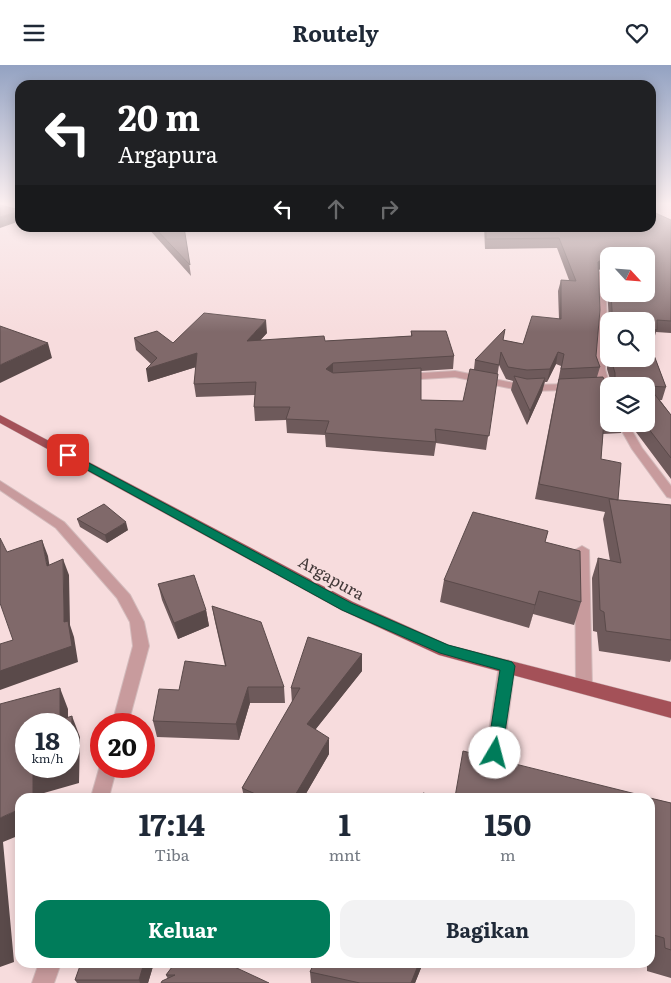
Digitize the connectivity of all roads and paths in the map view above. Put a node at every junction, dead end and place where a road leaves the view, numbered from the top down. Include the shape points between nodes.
1 (603, 303) edge
2 (399, 377) edge
3 (594, 386) junction
4 (600, 391) edge
5 (0, 418) edge
6 (627, 432) edge
7 (0, 485) edge
8 (671, 494) edge
9 (582, 550) edge
10 (508, 666) junction
11 (584, 686) junction
12 (671, 709) edge
13 (123, 713) edge
14 (492, 771) edge
15 (105, 778) edge
16 (101, 793) edge
17 (48, 968) edge
18 (44, 983) edge

1 - 3 street via 600,369
2 - 3 street via 455,374 524,388
3 - 4 street
5 - 10 highway, Argapura via 347,606 445,649
6 - 8 street
7 - 13 street via 60,525 123,595 137,622 141,646
9 - 11 street
10 - 11 highway, Argapura
10 - 14 street
11 - 12 highway, Argapura
15 - 16 street
17 - 18 street

